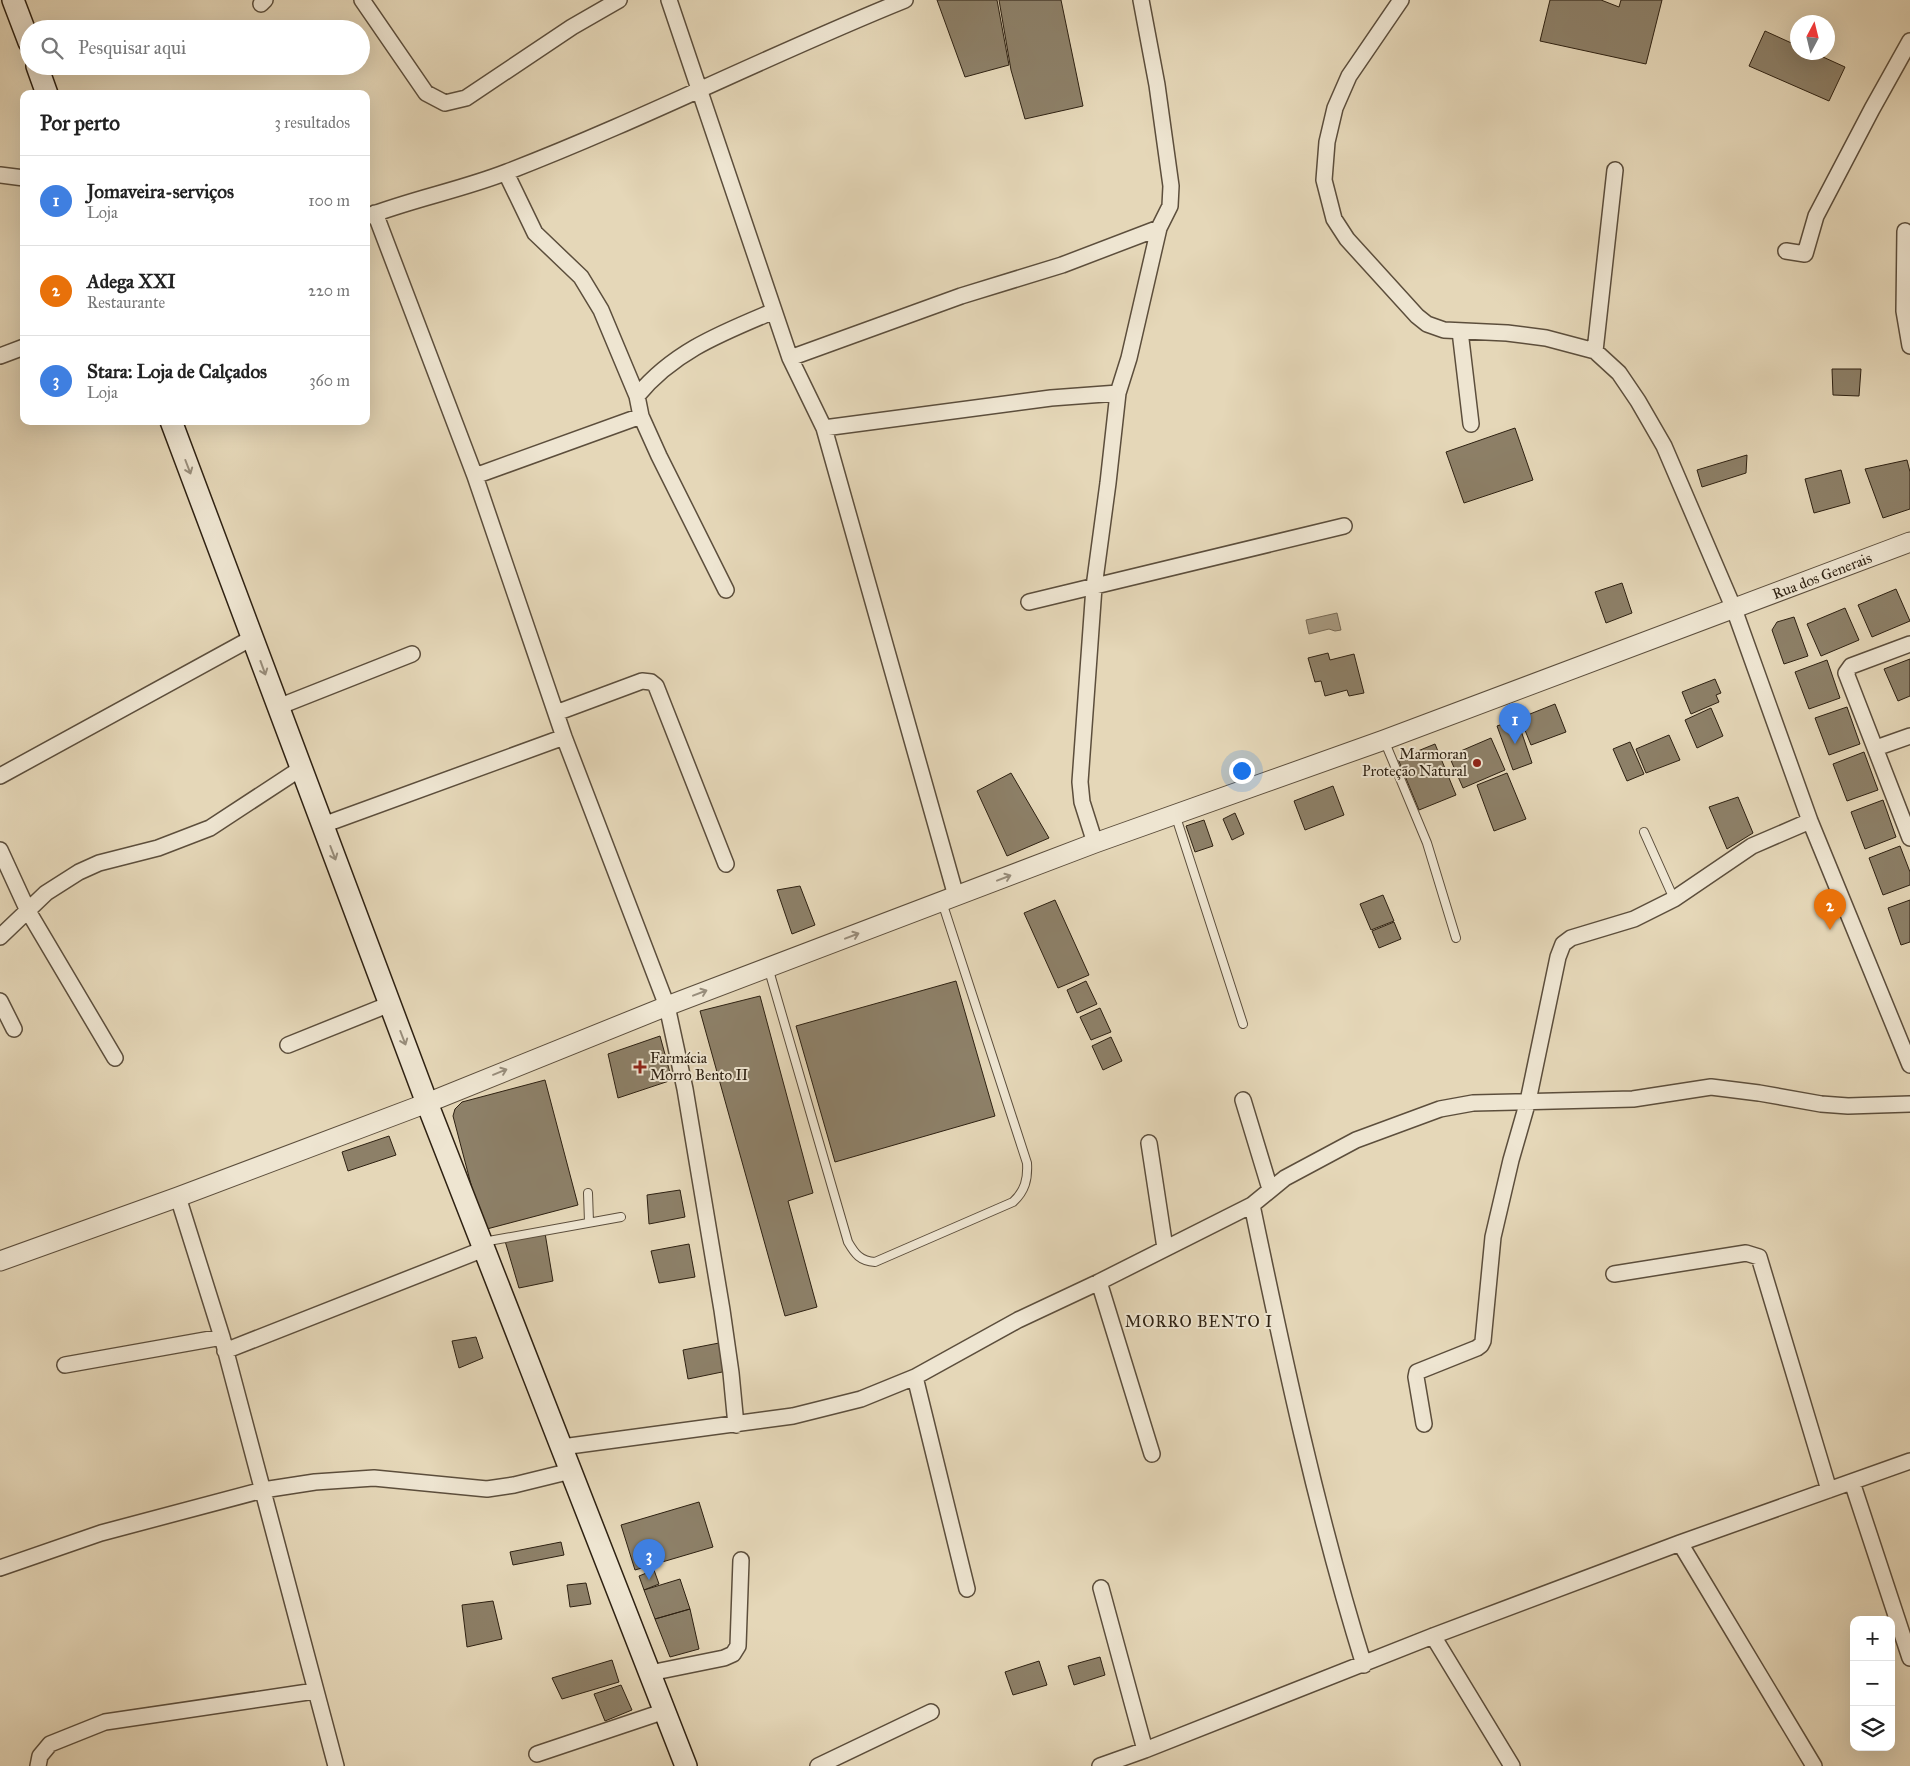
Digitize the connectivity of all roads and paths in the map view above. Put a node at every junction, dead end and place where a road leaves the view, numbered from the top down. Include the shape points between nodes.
1 (13, 0) edge
2 (362, 0) edge
3 (619, 0) edge
4 (669, 0) edge
5 (905, 0) edge
6 (1141, 0) edge
7 (1400, 0) edge
8 (21, 20) edge
9 (1910, 41) edge
10 (40, 75) edge
11 (46, 90) edge
12 (699, 91) junction
13 (1615, 170) dead end
14 (506, 173) junction
15 (0, 175) edge
16 (20, 178) edge
17 (370, 215) edge
18 (1159, 228) junction
19 (1905, 231) dead end
20 (1786, 251) dead end
21 (774, 311) junction
22 (1460, 331) junction
23 (1910, 346) edge
24 (20, 348) edge
25 (1594, 351) junction
26 (0, 356) edge
27 (790, 358) junction
28 (1118, 393) junction
29 (637, 396) junction
30 (641, 416) junction
31 (1471, 424) dead end
32 (172, 425) edge
33 (824, 428) junction
34 (475, 476) junction
35 (1344, 526) dead end
36 (1910, 542) edge
37 (1094, 587) junction
38 (726, 590) dead end
39 (1030, 602) dead end
40 (1734, 610) junction
41 (252, 638) junction
42 (1910, 644) edge
43 (412, 654) dead end
44 (278, 707) junction
45 (556, 713) junction
46 (1910, 736) edge
47 (564, 737) junction
48 (1384, 740) junction
49 (1876, 748) junction
50 (300, 769) junction
51 (0, 776) edge
52 (1175, 814) junction
53 (1810, 821) junction
54 (323, 825) junction
55 (1644, 832) dead end
56 (1910, 838) edge
57 (1095, 843) junction
58 (0, 850) edge
59 (726, 864) dead end
60 (949, 899) junction
61 (1674, 899) junction
62 (28, 911) junction
63 (0, 937) edge
64 (1456, 938) dead end
65 (768, 967) junction
66 (0, 1000) edge
67 (390, 1004) junction
68 (667, 1006) junction
69 (1243, 1024) dead end
70 (14, 1029) dead end
71 (288, 1045) dead end
72 (115, 1058) dead end
73 (1910, 1065) edge
74 (1243, 1100) dead end
75 (1528, 1101) junction
76 (427, 1103) junction
77 (1910, 1104) edge
78 (1149, 1143) dead end
79 (1270, 1189) junction
80 (588, 1193) dead end
81 (178, 1197) junction
82 (1252, 1205) junction
83 (622, 1217) dead end
84 (589, 1222) junction
85 (483, 1246) junction
86 (1165, 1248) junction
87 (0, 1262) edge
88 (1614, 1274) dead end
89 (1099, 1282) junction
90 (224, 1344) junction
91 (65, 1365) dead end
92 (914, 1377) junction
93 (1424, 1424) dead end
94 (736, 1425) junction
95 (562, 1447) junction
96 (1152, 1454) dead end
97 (1910, 1461) edge
98 (571, 1471) junction
99 (1852, 1482) junction
100 (263, 1490) junction
101 (1829, 1490) junction
102 (1680, 1543) junction
103 (741, 1560) dead end
104 (0, 1568) edge
105 (1101, 1588) dead end
106 (968, 1589) dead end
107 (1433, 1636) junction
108 (1910, 1658) edge
109 (1364, 1664) junction
110 (650, 1673) junction
111 (315, 1690) junction
112 (665, 1711) junction
113 (931, 1712) dead end
114 (1145, 1750) junction
115 (537, 1754) dead end
116 (332, 1764) edge
117 (38, 1766) edge
118 (686, 1766) edge
119 (818, 1766) edge
120 (1100, 1766) edge
121 (1512, 1766) edge
122 (1814, 1766) edge

1 - 8 main road
2 - 3 street via 426,92 445,103 466,98 572,27
4 - 12 street
5 - 12 street
6 - 18 street via 1171,186 1170,206
7 - 22 street via 1349,76 1335,108 1327,142 1324,180 1334,219 1347,239 1427,324
9 - 20 street via 1816,216 1805,254
10 - 11 main road
12 - 14 street
12 - 21 street
13 - 25 street
14 - 17 street
14 - 29 street via 535,233 581,277 601,310
15 - 16 street
17 - 34 street
18 - 27 street via 1062,265 961,296
18 - 28 street
19 - 23 street via 1904,311
21 - 27 street
21 - 29 street via 690,349 659,372
22 - 25 street via 1546,338
22 - 31 street
24 - 26 street
25 - 40 street via 1619,374 1664,446
27 - 33 street
28 - 33 street via 1052,398
28 - 37 street
29 - 30 street
30 - 34 street
30 - 38 street
32 -> 41 main road
33 - 60 street
34 - 45 street
35 - 37 street
36 - 40 street, Rua dos Generais
37 - 39 street
37 - 57 street via 1080,782 1082,802
40 - 48 street, Rua dos Generais
40 - 53 street
41 -> 44 main road
41 - 51 street
42 - 49 street via 1847,669 1846,677
43 - 44 street
44 - 50 main road
45 - 47 street
45 - 59 street via 642,681 656,686
46 - 49 street
47 - 54 street
47 - 68 street
48 - 52 street, Rua dos Generais
48 - 64 lane via 1427,843
49 - 56 street
50 - 54 main road
50 - 62 street via 210,828 158,848 99,863 60,883
52 - 57 street, Rua dos Generais
52 - 69 lane
53 - 61 street via 1752,846
53 - 73 street
54 -> 67 main road
55 - 61 lane
60 -> 57 street, Rua dos Generais
58 - 62 street
65 -> 60 street, Rua dos Generais
60 - 65 lane via 1028,1175 1020,1196 1013,1202 875,1262 861,1259 848,1242
61 - 75 street via 1634,919 1571,938 1563,944
62 - 63 street
62 - 72 street
68 -> 65 street, Rua dos Generais
66 - 70 street
67 - 71 street
67 -> 76 main road
76 -> 68 street, Rua dos Generais
68 - 94 street via 685,1089 722,1310
74 - 79 street
75 - 77 street via 1633,1098 1711,1087 1821,1104
75 - 79 street via 1473,1103 1407,1120 1356,1140
75 - 93 street via 1493,1237 1483,1341 1477,1348 1417,1372
76 - 81 street, Rua dos Generais
76 - 85 main road
78 - 86 street
79 - 82 street
80 - 84 lane
81 - 87 street, Rua dos Generais
81 - 90 street
82 - 86 street
82 - 109 street via 1309,1462 1340,1587
83 - 84 lane
84 - 85 lane
85 - 90 street
85 - 95 main road
86 - 89 street
88 - 101 street via 1746,1253 1759,1257
89 - 92 street via 1018,1320
89 - 96 street
90 - 91 street
90 - 100 street
92 - 94 street via 861,1399 793,1416
92 - 106 street
94 - 95 street
95 - 98 main road
97 - 99 street
98 - 100 street via 487,1489 374,1478
98 - 110 main road
99 - 101 street
99 - 108 street
100 - 104 street via 100,1533
100 - 111 street
101 - 102 street
102 - 107 street
102 - 122 street
103 - 110 street via 738,1646 733,1654
105 - 114 street
107 - 109 street
107 - 121 street
109 - 114 street
110 - 112 main road
111 - 116 street
111 - 117 street via 105,1722 50,1744 40,1756
112 - 115 street
112 - 118 main road
113 - 119 street
114 - 120 street

